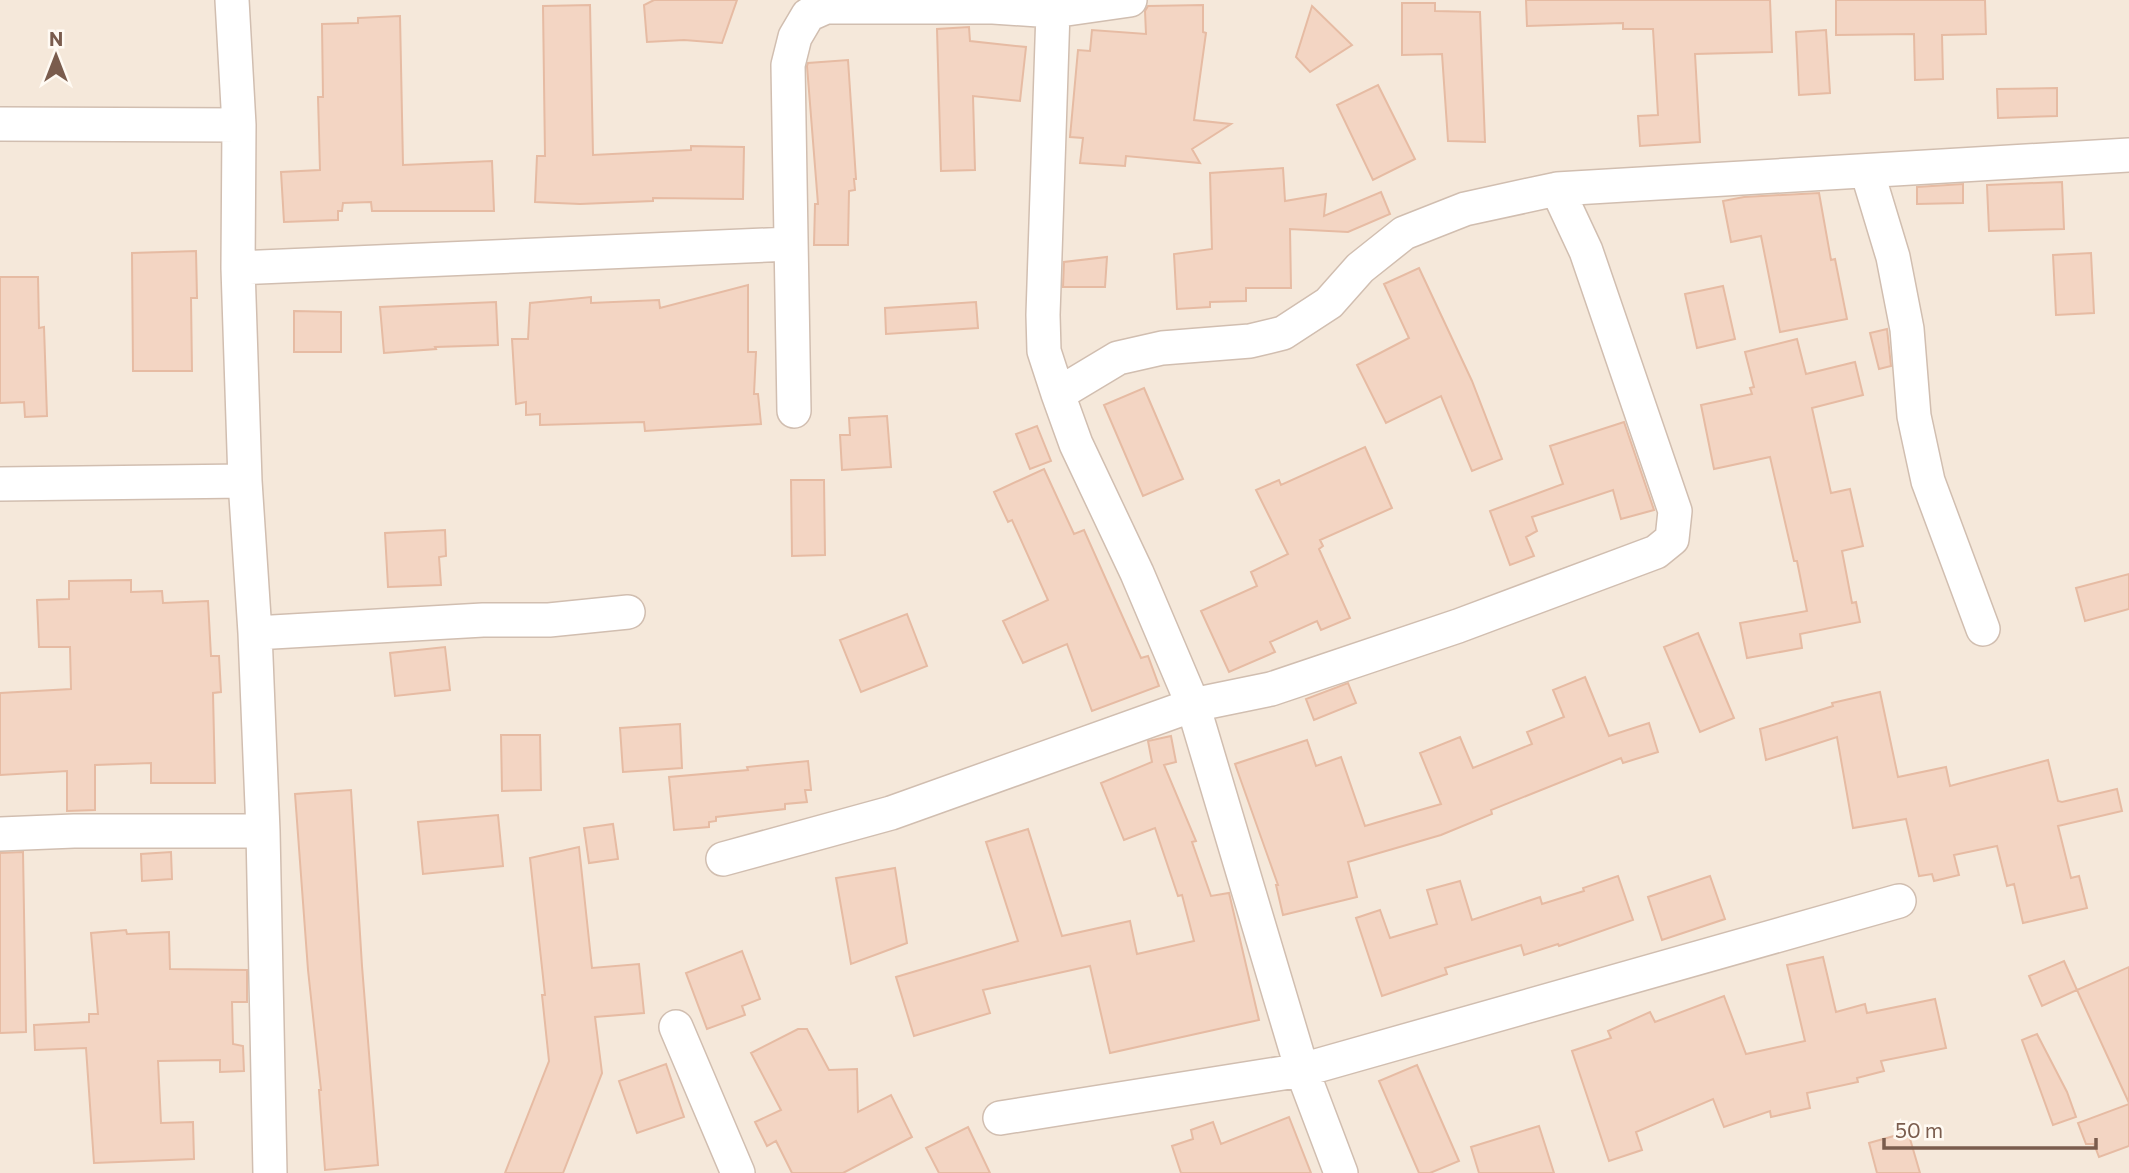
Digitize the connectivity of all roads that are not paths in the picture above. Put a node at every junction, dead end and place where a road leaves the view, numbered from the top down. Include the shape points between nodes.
1 (232, 0) edge
2 (1130, 0) edge
3 (1053, 11) junction
4 (0, 124) edge
5 (239, 125) junction
6 (2129, 155) edge
7 (1867, 171) junction
8 (1557, 189) junction
9 (790, 244) junction
10 (238, 268) junction
11 (1058, 394) junction
12 (794, 411) dead end
13 (245, 481) junction
14 (0, 484) edge
15 (628, 612) dead end
16 (1983, 629) dead end
17 (255, 633) junction
18 (1193, 705) junction
19 (263, 831) junction
20 (0, 834) edge
21 (723, 859) dead end
22 (1899, 901) dead end
23 (676, 1027) dead end
24 (1302, 1070) junction
25 (1000, 1118) dead end
26 (270, 1173) edge
27 (738, 1173) edge
28 (1341, 1173) edge

1 - 5 street
2 - 3 street
3 - 9 street via 825,7 808,15 794,37 789,65
3 - 11 street via 1043,315 1044,351
4 - 5 street
5 - 10 street
6 - 7 street
7 - 8 street
7 - 16 street via 1905,317 1914,416 1928,481
8 - 11 street via 1465,209 1404,233 1360,268 1329,303 1283,333 1118,358
8 - 18 street via 1586,251 1675,511 1672,540 1657,552 1458,626 1271,689
9 - 10 street
9 - 12 street
10 - 13 street
11 - 18 street
13 - 14 street
13 - 17 street
15 - 17 street via 549,620
17 - 19 street
18 - 21 street via 891,813
18 - 24 street
19 - 20 street
19 - 26 street
22 - 24 street
23 - 27 street
24 - 25 street
24 - 28 street

